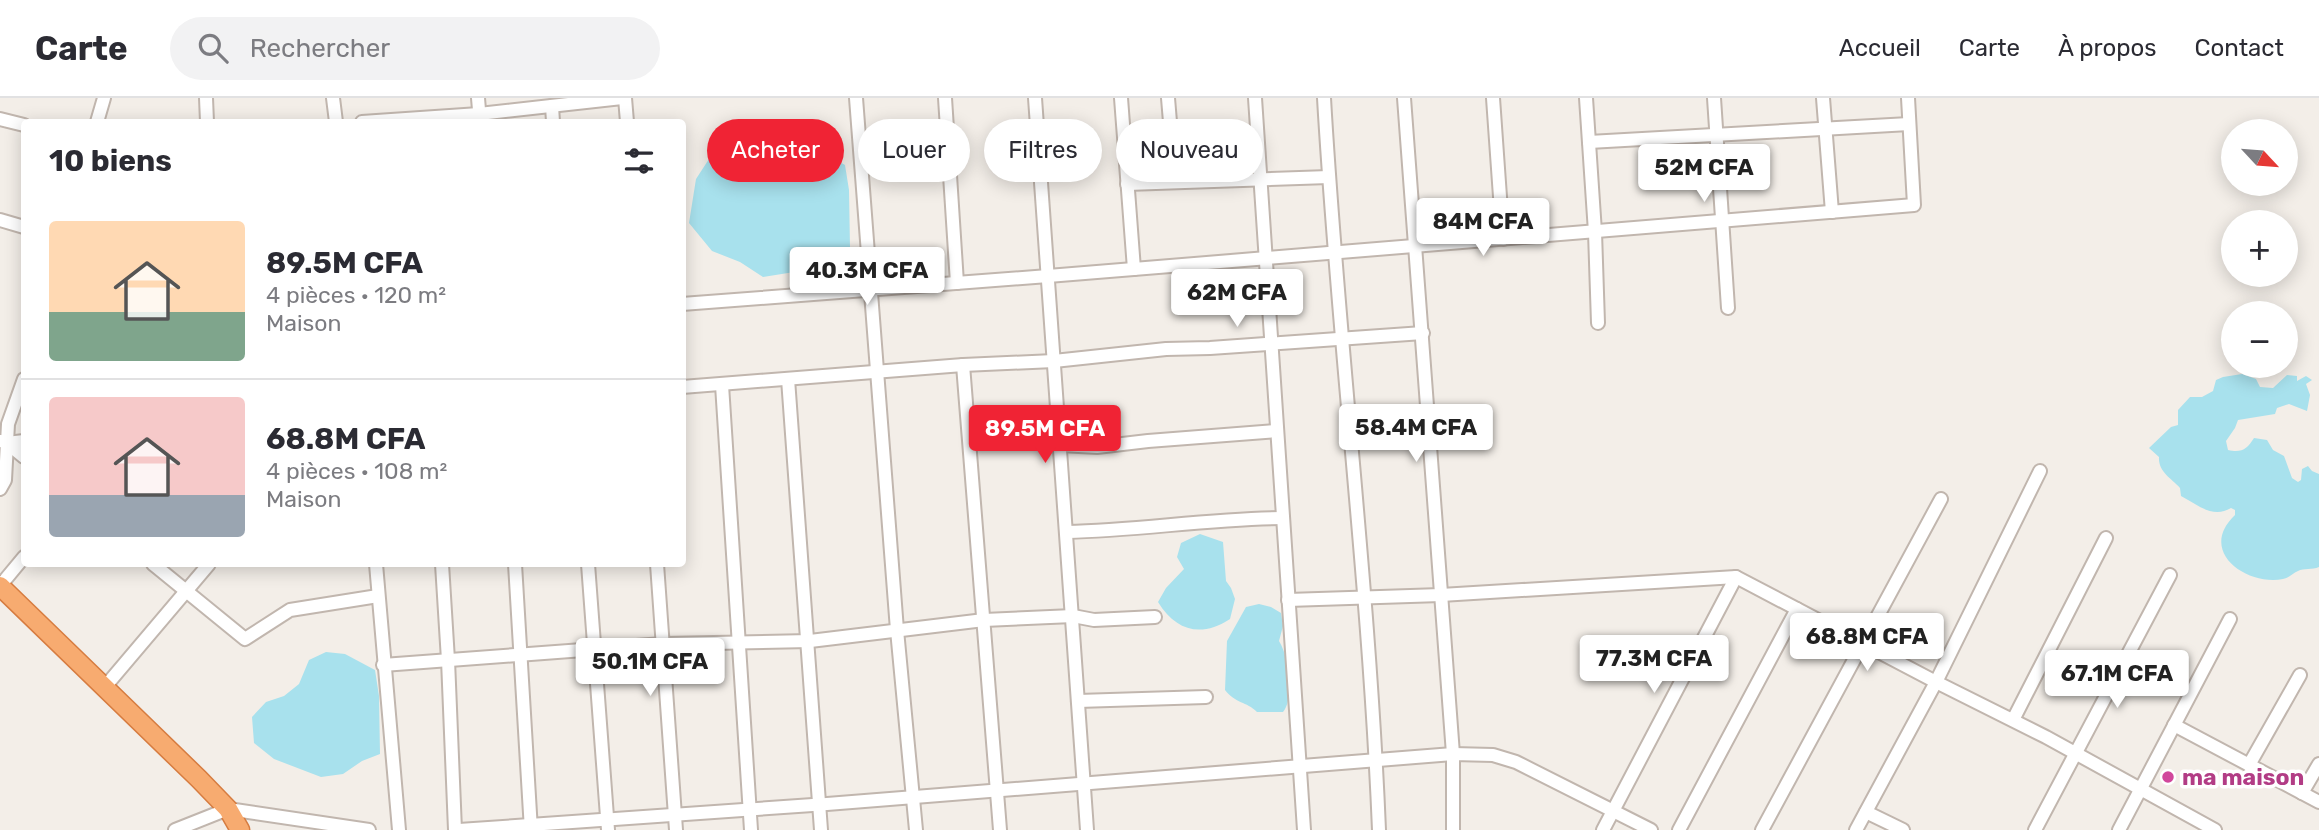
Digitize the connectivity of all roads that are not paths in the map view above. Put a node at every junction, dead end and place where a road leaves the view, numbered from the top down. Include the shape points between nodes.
1 (104, 98) edge
2 (206, 98) edge
3 (334, 98) edge
4 (478, 98) edge
5 (624, 98) edge
6 (856, 98) edge
7 (945, 98) edge
8 (1035, 98) edge
9 (1121, 98) edge
10 (1168, 98) edge
11 (1255, 98) edge
12 (1324, 98) edge
13 (1404, 98) edge
14 (1493, 98) edge
15 (1586, 98) edge
16 (1714, 98) edge
17 (1823, 98) edge
18 (1908, 98) edge
19 (552, 106) junction
20 (479, 118) edge
21 (0, 119) edge
22 (98, 119) edge
23 (207, 119) edge
24 (336, 119) edge
25 (452, 119) edge
26 (553, 119) edge
27 (627, 119) edge
28 (1170, 119) edge
29 (1256, 119) edge
30 (21, 124) edge
31 (1909, 124) junction
32 (1825, 129) junction
33 (1717, 135) junction
34 (1589, 142) junction
35 (1329, 177) junction
36 (1263, 179) edge
37 (1175, 182) edge
38 (1260, 182) edge
39 (1128, 184) junction
40 (1832, 212) junction
41 (0, 220) edge
42 (1722, 221) junction
43 (21, 226) edge
44 (1595, 232) junction
45 (1503, 239) junction
46 (1415, 246) junction
47 (1333, 253) junction
48 (1266, 259) junction
49 (1134, 269) junction
50 (1048, 276) junction
51 (957, 283) junction
52 (872, 289) junction
53 (686, 304) edge
54 (1727, 308) dead end
55 (1598, 323) dead end
56 (1423, 333) junction
57 (1341, 339) junction
58 (1271, 343) junction
59 (1054, 361) junction
60 (963, 365) junction
61 (878, 371) junction
62 (788, 379) junction
63 (722, 385) junction
64 (686, 387) edge
65 (21, 388) edge
66 (1277, 431) junction
67 (4, 442) edge
68 (1060, 445) junction
69 (21, 455) edge
70 (2040, 471) dead end
71 (0, 489) edge
72 (1941, 499) dead end
73 (1283, 518) junction
74 (1067, 532) junction
75 (2106, 538) dead end
76 (21, 560) edge
77 (157, 567) edge
78 (206, 567) edge
79 (376, 567) edge
80 (442, 567) edge
81 (515, 567) edge
82 (588, 567) edge
83 (657, 567) edge
84 (2170, 575) dead end
85 (1736, 577) junction
86 (0, 586) edge
87 (186, 590) junction
88 (378, 596) junction
89 (1441, 596) junction
90 (1365, 598) junction
91 (1288, 600) junction
92 (1797, 609) junction
93 (1073, 616) junction
94 (1154, 617) dead end
95 (2230, 619) dead end
96 (984, 621) junction
97 (897, 630) junction
98 (807, 641) junction
99 (737, 643) junction
100 (1864, 644) junction
101 (663, 645) junction
102 (594, 650) junction
103 (522, 655) junction
104 (449, 660) junction
105 (383, 665) junction
106 (2300, 675) dead end
107 (1936, 682) junction
108 (104, 688) junction
109 (1206, 697) dead end
110 (1078, 701) junction
111 (2013, 720) junction
112 (2174, 726) junction
113 (2076, 753) junction
114 (1453, 754) junction
115 (1376, 760) junction
116 (2249, 765) junction
117 (2319, 765) edge
118 (1300, 766) junction
119 (1083, 783) junction
120 (996, 789) junction
121 (2140, 790) junction
122 (2302, 793) junction
123 (913, 795) junction
124 (2319, 802) edge
125 (819, 804) junction
126 (750, 808) junction
127 (228, 809) junction
128 (1613, 810) junction
129 (1866, 812) junction
130 (675, 814) junction
131 (608, 824) edge
132 (531, 827) edge
133 (2201, 827) edge
134 (174, 830) edge
135 (240, 830) edge
136 (369, 830) edge
137 (399, 830) edge
138 (457, 830) edge
139 (676, 830) edge
140 (751, 830) edge
141 (821, 830) edge
142 (916, 830) edge
143 (1000, 830) edge
144 (1087, 830) edge
145 (1304, 830) edge
146 (1379, 830) edge
147 (1454, 830) edge
148 (1603, 830) edge
149 (1651, 830) edge
150 (1679, 830) edge
151 (1762, 830) edge
152 (1856, 830) edge
153 (1903, 830) edge
154 (2035, 830) edge
155 (2119, 830) edge
156 (2216, 830) edge

1 - 22 street
2 - 23 street
3 - 24 street
4 - 20 street
5 - 19 street
5 - 27 street
6 - 52 street
7 - 51 street
8 - 50 street
9 - 39 street
10 - 28 street
11 - 29 street
12 - 35 street
13 - 46 street
14 - 45 street
15 - 34 street
16 - 33 street
17 - 32 street
18 - 31 street
19 - 20 street
19 - 26 street
20 - 25 street
21 - 30 street
31 - 32 street
31 - 40 street via 1914,205
32 - 33 street
32 - 40 street
33 - 34 street
33 - 42 street
34 - 44 street
35 - 36 street
35 - 47 street
37 - 39 street
38 - 48 street
39 - 49 street
40 - 42 street
41 - 43 street
42 - 44 street
42 - 54 street
44 - 45 street
44 - 55 street
45 - 46 street
46 - 47 street
46 - 56 street
47 - 48 street
47 - 57 street
48 - 49 street
48 - 58 street
49 - 50 street
50 - 51 street
50 - 59 street
51 - 52 street
52 - 53 street
52 - 61 street
56 - 57 street
56 - 89 street
57 - 58 street
57 - 90 street
58 - 59 street
58 - 66 street
59 - 60 street
59 - 68 street
60 - 61 street
60 - 96 street
61 - 62 street
61 - 97 street
62 - 63 street
62 - 98 street
63 - 64 street
63 - 99 street
65 - 67 street
66 - 68 street via 1097,447
66 - 73 street
67 - 69 street
67 - 71 street via 5,480
68 - 74 street
70 - 107 street
72 - 100 street
73 - 74 street
73 - 91 street
74 - 93 street
75 - 111 street
76 - 86 street
77 - 87 street
78 - 87 street
79 - 88 street
80 - 104 street
81 - 103 street
82 - 102 street
83 - 101 street
84 - 113 street
85 - 89 street
85 - 92 street
85 - 128 street
86 - 108 highway
87 - 88 street via 244,639 290,610
87 - 108 street
88 - 105 street
89 - 90 street
89 - 114 street
90 - 91 street
90 - 115 street
91 - 118 street
92 - 100 street
92 - 150 street
93 - 94 street via 1094,620
93 - 96 street
93 - 110 street
95 - 112 street
96 - 97 street
96 - 120 street
97 - 98 street
97 - 123 street
98 - 99 street
98 - 125 street
99 - 101 street
99 - 126 street
100 - 107 street
100 - 151 street
101 - 102 street
101 - 130 street
102 - 103 street
102 - 131 street
103 - 104 street
103 - 132 street
104 - 105 street
104 - 138 street
105 - 137 street
106 - 116 street
107 - 111 street
107 - 129 street
108 - 127 highway
109 - 110 street
110 - 119 street
111 - 113 street
112 - 116 street
112 - 121 street
113 - 121 street
113 - 154 street
114 - 115 street
114 - 128 street via 1493,755 1516,762
114 - 147 street
115 - 118 street
115 - 146 street
116 - 122 street
117 - 122 street
118 - 119 street
118 - 145 street
119 - 120 street
119 - 144 street
120 - 123 street
120 - 143 street
121 - 133 street
121 - 155 street
122 - 124 street
123 - 125 street
123 - 142 street
125 - 126 street
125 - 141 street
126 - 130 street
126 - 140 street
127 - 134 street
127 - 135 highway
127 - 136 street
128 - 148 street
128 - 149 street
129 - 152 street
129 - 153 street
130 - 131 street
130 - 139 street
131 - 132 street
132 - 138 street
133 - 156 street

